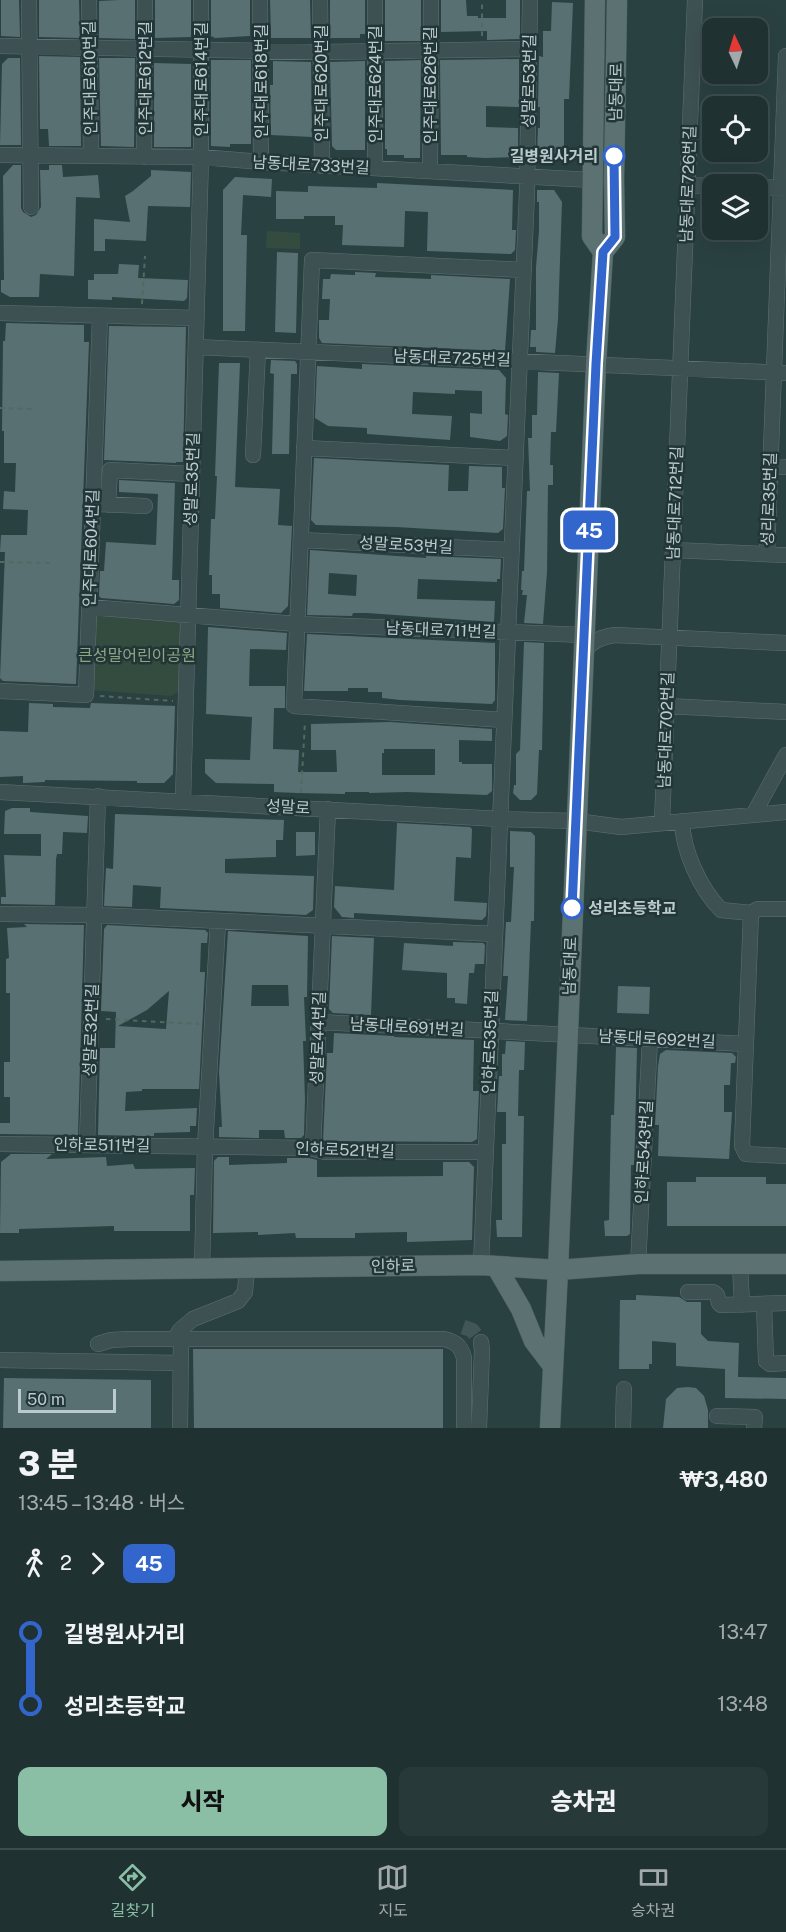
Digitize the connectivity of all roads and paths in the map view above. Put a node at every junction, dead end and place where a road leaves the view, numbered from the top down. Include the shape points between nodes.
1 (29, 0) edge
2 (89, 0) edge
3 (145, 0) edge
4 (201, 0) edge
5 (260, 0) edge
6 (320, 0) edge
7 (375, 0) edge
8 (431, 0) edge
9 (482, 0) edge
10 (530, 0) edge
11 (595, 0) edge
12 (617, 0) edge
13 (695, 0) edge
14 (0, 46) edge
15 (30, 46) junction
16 (89, 48) junction
17 (145, 49) junction
18 (529, 49) junction
19 (201, 50) junction
20 (431, 50) junction
21 (482, 50) junction
22 (376, 51) junction
23 (260, 52) junction
24 (321, 52) junction
25 (786, 56) edge
26 (0, 155) edge
27 (91, 155) junction
28 (31, 156) junction
29 (144, 157) junction
30 (201, 157) junction
31 (261, 162) junction
32 (322, 166) junction
33 (375, 168) junction
34 (430, 171) junction
35 (527, 177) junction
36 (592, 180) junction
37 (688, 185) junction
38 (702, 186) edge
39 (768, 187) edge
40 (783, 188) edge
41 (32, 207) dead end
42 (603, 252) junction
43 (145, 256) dead end
44 (524, 270) junction
45 (0, 313) edge
46 (100, 316) junction
47 (142, 316) junction
48 (196, 318) junction
49 (196, 347) junction
50 (258, 350) junction
51 (308, 352) junction
52 (520, 361) junction
53 (596, 364) junction
54 (680, 368) junction
55 (780, 372) edge
56 (0, 408) edge
57 (32, 409) dead end
58 (304, 448) junction
59 (253, 455) dead end
60 (516, 458) junction
61 (778, 467) edge
62 (192, 474) junction
63 (100, 504) junction
64 (145, 506) dead end
65 (301, 540) junction
66 (512, 550) junction
67 (673, 550) junction
68 (767, 555) junction
69 (786, 555) edge
70 (0, 562) edge
71 (52, 563) dead end
72 (89, 607) junction
73 (188, 616) junction
74 (297, 624) junction
75 (508, 633) junction
76 (584, 634) junction
77 (615, 635) junction
78 (669, 637) junction
79 (786, 643) edge
80 (0, 691) edge
81 (86, 695) junction
82 (185, 702) junction
83 (300, 706) junction
84 (667, 706) junction
85 (786, 712) edge
86 (504, 720) junction
87 (786, 755) edge
88 (0, 792) edge
89 (98, 796) junction
90 (183, 801) junction
91 (300, 808) junction
92 (327, 809) junction
93 (786, 812) edge
94 (753, 815) junction
95 (500, 819) junction
96 (576, 821) junction
97 (682, 821) junction
98 (662, 822) junction
99 (786, 909) edge
100 (751, 913) junction
101 (0, 914) edge
102 (96, 915) junction
103 (218, 922) junction
104 (323, 927) junction
105 (495, 934) junction
106 (91, 1019) junction
107 (319, 1022) junction
108 (212, 1025) junction
109 (491, 1031) junction
110 (567, 1035) junction
111 (650, 1039) junction
112 (746, 1044) junction
113 (0, 1144) edge
114 (87, 1145) junction
115 (205, 1147) junction
116 (314, 1149) junction
117 (486, 1152) junction
118 (786, 1156) edge
119 (638, 1264) junction
120 (740, 1264) junction
121 (786, 1264) edge
122 (489, 1265) junction
123 (202, 1268) junction
124 (247, 1268) junction
125 (558, 1270) junction
126 (0, 1271) edge
127 (688, 1292) dead end
128 (786, 1303) edge
129 (764, 1304) junction
130 (742, 1305) junction
131 (178, 1339) junction
132 (481, 1342) dead end
133 (98, 1344) dead end
134 (0, 1360) edge
135 (181, 1363) junction
136 (786, 1364) edge
137 (553, 1366) junction
138 (624, 1389) dead end
139 (717, 1416) dead end
140 (180, 1428) edge
141 (464, 1428) edge
142 (480, 1428) edge
143 (550, 1428) edge
144 (622, 1428) edge
145 (754, 1428) edge

1 - 15 street
2 - 16 street, 인주대로610번길
3 - 17 street, 인주대로612번길
4 - 19 street, 인주대로614번길
5 - 23 street, 인주대로618번길
6 - 24 street, 인주대로620번길
7 - 22 street, 인주대로624번길
8 - 20 street, 인주대로626번길
9 - 21 path
10 - 18 street, 성말로53번길
11 - 36 main road, 남동대로
12 - 42 main road, 남동대로 via 615,237
13 - 37 street, 남동대로726번길
14 - 15 street
15 - 16 street
15 - 28 street
16 - 17 street
16 - 27 street, 인주대로610번길
17 - 19 street
17 - 29 street, 인주대로612번길
18 - 21 street
18 - 35 street, 성말로53번길
19 - 23 street
19 - 30 street, 인주대로614번길
20 - 21 street
20 - 22 street
20 - 34 street, 인주대로626번길
22 - 24 street
22 - 33 street, 인주대로624번길
23 - 24 street
23 - 31 street, 인주대로618번길
24 - 32 street, 인주대로620번길
25 - 40 street
26 - 28 street, 남동대로733번길
27 - 28 street, 남동대로733번길
27 - 29 street, 남동대로733번길
28 - 41 street
29 - 30 street, 남동대로733번길
30 - 31 street, 남동대로733번길
30 - 48 street, 성말로35번길
31 - 32 street, 남동대로733번길
32 - 33 street, 남동대로733번길
33 - 34 street, 남동대로733번길
34 - 35 street, 남동대로733번길
35 - 36 street, 남동대로733번길
35 - 44 street, 성말로53번길
36 - 42 main road, 남동대로 via 592,236
37 - 38 street
37 - 54 street, 남동대로726번길
39 - 40 street
40 - 55 street
42 - 53 main road, 남동대로
43 - 47 path
44 - 51 street via 312,260
44 - 52 street, 성말로53번길
45 - 46 street
46 - 47 street
46 - 63 street, 인주대로604번길
47 - 48 street
48 - 49 street, 성말로35번길
49 - 50 street, 남동대로725번길
49 - 62 street, 성말로35번길
50 - 51 street, 남동대로725번길
50 - 59 street
51 - 52 street, 남동대로725번길
51 - 58 street
52 - 53 street, 남동대로725번길
52 - 60 street, 성말로53번길
53 - 54 street
53 - 76 main road, 남동대로
54 - 55 street
54 - 67 street, 남동대로712번길
55 - 61 street, 성리로35번길
56 - 57 path
58 - 60 street
58 - 65 street
60 - 66 street, 성말로53번길
61 - 68 street, 성리로35번길
62 - 63 street via 110,470
62 - 73 street, 성말로35번길
63 - 64 street
63 - 72 street, 인주대로604번길
65 - 66 street, 성말로53번길
65 - 74 street
66 - 75 street, 성말로53번길
67 - 68 street, 성리로35번길
67 - 78 street, 남동대로712번길
68 - 69 street, 성리로35번길
70 - 71 path
72 - 73 street, 남동대로711번길
72 - 81 street, 인주대로604번길
73 - 74 street, 남동대로711번길
73 - 82 street, 성말로35번길
74 - 75 street, 남동대로711번길
74 - 83 street
75 - 76 street, 남동대로711번길
75 - 86 street, 성말로53번길
76 - 77 street via 592,626
76 - 77 street via 591,643 602,636
76 - 96 main road, 남동대로
77 - 78 street
78 - 79 street
78 - 84 street, 남동대로702번길
80 - 81 street
81 - 82 path
82 - 90 street, 성말로35번길
83 - 86 street
83 - 91 path
84 - 85 street
84 - 98 street, 남동대로702번길
86 - 95 street, 성말로53번길
87 - 94 street
88 - 89 street, 성말로
89 - 90 street, 성말로
89 - 102 street, 성말로32번길
90 - 91 street, 성말로
91 - 92 street, 성말로
92 - 95 street, 성말로
92 - 104 street, 성말로44번길
93 - 94 street
94 - 97 street
95 - 96 street, 성말로
95 - 105 street, 인하로535번길
96 - 98 street via 621,827
96 - 110 main road, 남동대로
97 - 98 street
97 - 100 street via 690,861 714,902 721,910
99 - 100 street via 758,909
100 - 112 street
101 - 102 street
102 - 103 street
102 - 106 street, 성말로32번길
103 - 104 street
103 - 108 street
104 - 105 street
104 - 107 street, 성말로44번길
105 - 109 street, 인하로535번길
106 - 108 path
106 - 114 street, 성말로32번길
107 - 109 street, 남동대로691번길
107 - 116 street, 성말로44번길
108 - 115 street
109 - 110 street, 남동대로691번길
109 - 117 street, 인하로535번길
110 - 111 street, 남동대로692번길
110 - 125 main road, 남동대로
111 - 112 street, 남동대로692번길
111 - 119 street, 인하로543번길
112 - 118 street via 742,1146 746,1154
113 - 114 street, 인하로511번길
114 - 115 street, 인하로511번길
115 - 116 street, 인하로521번길
115 - 123 street
116 - 117 street, 인하로521번길
117 - 122 street, 인하로535번길
119 - 120 main road, 인하로
119 - 125 main road, 인하로
120 - 121 main road, 인하로
120 - 130 street
122 - 124 main road, 인하로
122 - 125 main road, 인하로
122 - 137 main road via 521,1309 534,1341
123 - 124 main road, 인하로
123 - 126 main road, 인하로
124 - 131 street via 245,1292 238,1301 193,1319 180,1330
125 - 137 main road, 남동대로
127 - 130 street via 713,1292 721,1305
128 - 129 street
129 - 130 street
129 - 136 street via 765,1361
131 - 133 street via 111,1340
131 - 135 street
131 - 141 street via 454,1341 464,1358
132 - 142 street
134 - 135 street
135 - 140 street
137 - 143 main road, 남동대로
138 - 144 street
139 - 145 street via 755,1417

